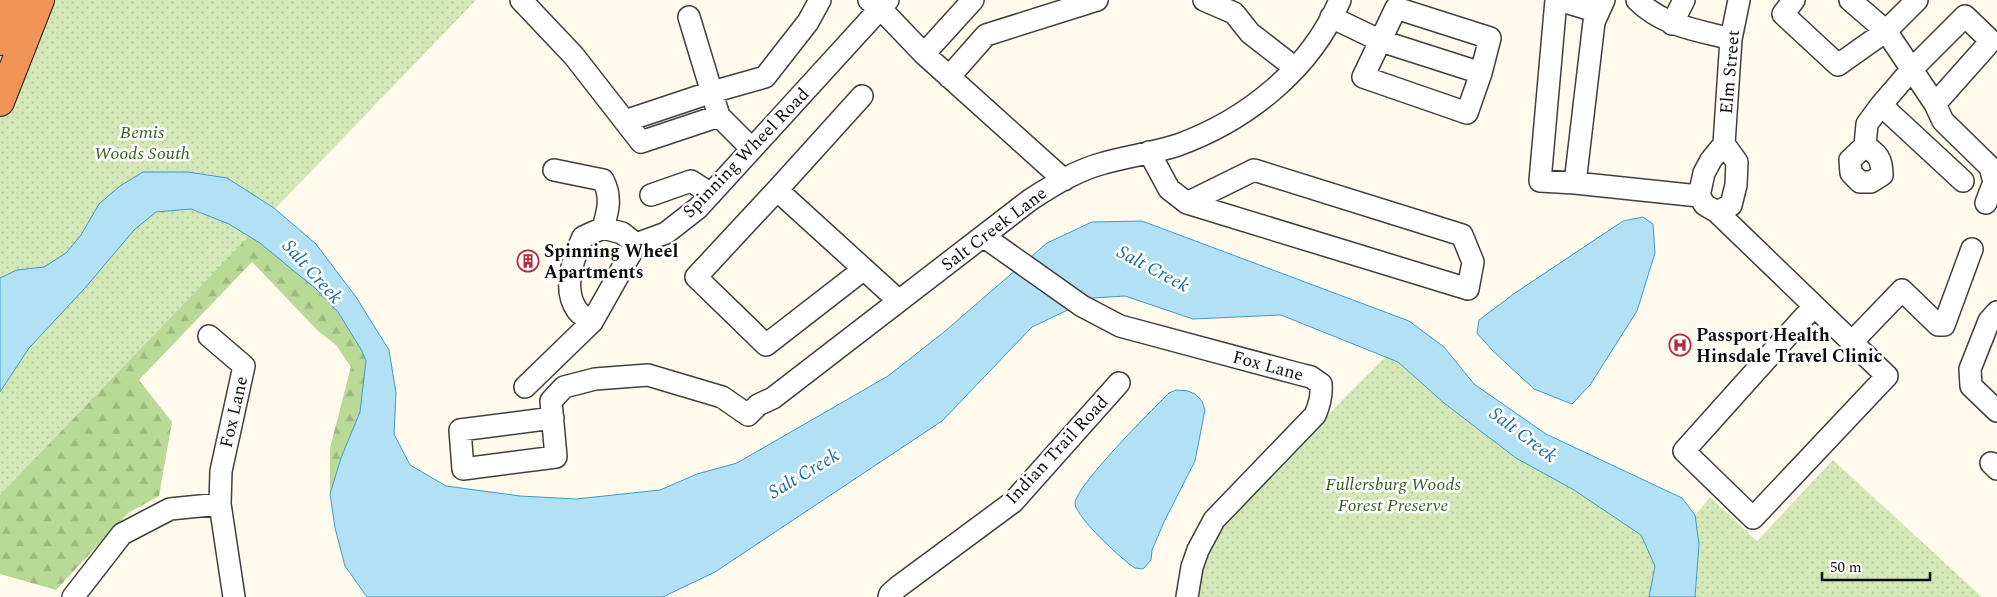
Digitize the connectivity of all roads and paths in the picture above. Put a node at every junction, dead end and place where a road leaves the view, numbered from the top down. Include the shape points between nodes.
1 (15, 0) edge
2 (40, 0) edge
3 (521, 0) edge
4 (820, 0) edge
5 (974, 0) edge
6 (1097, 0) edge
7 (1204, 0) edge
8 (1558, 0) edge
9 (1637, 0) edge
10 (1684, 0) edge
11 (1739, 0) edge
12 (1794, 0) edge
13 (1850, 0) edge
14 (1914, 1) edge
15 (879, 3) edge
16 (1601, 6) edge
17 (1336, 8) edge
18 (689, 17) dead end
19 (1672, 24) junction
20 (1886, 32) junction
21 (1730, 39) junction
22 (1381, 41) junction
23 (0, 42) edge
24 (924, 54) junction
25 (1295, 68) junction
26 (1912, 70) junction
27 (1481, 73) junction
28 (949, 77) junction
29 (712, 92) junction
30 (862, 96) dead end
31 (0, 102) edge
32 (1935, 104) junction
33 (1881, 105) junction
34 (719, 116) junction
35 (626, 121) junction
36 (1724, 144) junction
37 (1865, 146) dead end
38 (752, 149) junction
39 (1149, 152) junction
40 (1997, 160) edge
41 (554, 170) dead end
42 (1064, 180) junction
43 (1575, 183) junction
44 (777, 190) junction
45 (711, 194) junction
46 (650, 195) dead end
47 (1699, 196) junction
48 (1991, 201) edge
49 (1187, 203) junction
50 (1717, 212) junction
51 (603, 228) junction
52 (983, 236) junction
53 (636, 244) junction
54 (1972, 249) dead end
55 (864, 269) junction
56 (899, 301) junction
57 (1814, 306) junction
58 (1997, 312) edge
59 (592, 322) junction
60 (209, 336) dead end
61 (1852, 342) junction
62 (1119, 383) dead end
63 (525, 386) dead end
64 (1997, 411) edge
65 (553, 418) dead end
66 (220, 504) junction
67 (894, 592) edge
68 (74, 597) edge
69 (234, 597) edge
70 (1187, 597) edge

1 - 23 highway
2 - 31 highway
3 - 35 street via 574,56
4 - 29 street via 808,22 765,78
5 - 24 street
6 - 28 street via 986,35
7 - 25 street via 1234,13 1250,33
8 - 16 street
8 - 43 street via 1540,181
9 - 19 street
10 - 19 street
11 - 21 street, Elm Street
12 - 20 street via 1783,14 1838,65
13 - 20 street
14 - 20 street
15 - 24 street
15 - 38 street, Spinning Wheel Road
16 - 43 street via 1594,22
17 - 22 street
17 - 25 street, Salt Creek Lane via 1310,51
18 - 29 street
19 - 21 street
20 - 26 street
21 - 36 street, Elm Street
22 - 27 street
22 - 27 street via 1396,8 1490,38
22 - 27 street via 1363,78 1467,113
24 - 28 street
25 - 39 street, Salt Creek Lane via 1280,84 1226,123 1194,138
26 - 32 street
26 - 32 street via 1965,16 1991,41
26 - 33 street
28 - 42 street
29 - 34 street
29 - 35 street
30 - 44 street
32 - 40 street via 1950,114
32 - 48 street via 1943,121 1990,167 1994,182
33 - 37 street via 1867,124
33 - 48 street via 1965,182
34 - 35 street via 641,142
34 - 38 street
36 - 47 street via 1704,173
36 - 50 street via 1737,162 1736,185 1731,204
38 - 45 street, Spinning Wheel Road
39 - 42 street, Salt Creek Lane via 1103,163
39 - 49 street via 1169,189
41 - 51 street via 603,180 608,191 608,211
42 - 52 street, Salt Creek Lane via 1030,200
43 - 47 street
44 - 55 street
44 - 55 street via 696,277 766,345
45 - 46 street via 691,181
45 - 53 street, Spinning Wheel Road via 666,233
47 - 50 street via 1705,206
49 - 49 street via 1384,263 1468,289 1473,262 1462,235 1254,170
50 - 57 street
51 - 53 street via 622,233
51 - 59 street via 583,237 575,253 571,279 570,297 578,311
52 - 56 street, Salt Creek Lane
52 - 70 street, Fox Lane via 1082,306 1120,326 1305,375 1321,384 1320,405 1314,415 1214,520 1192,567
53 - 59 street
54 - 61 street via 1944,325 1938,325 1902,290
55 - 56 street
56 - 65 street, Salt Creek Lane via 748,415 722,397 648,376 595,379 564,387 551,401
57 - 61 street
57 - 61 street via 1684,451 1753,518 1886,376
58 - 64 street via 1989,321 1970,369 1971,386
59 - 63 street
60 - 66 street, Fox Lane via 244,366 221,471
62 - 67 street, Indian Trail Road via 1013,502
66 - 68 street via 170,509 122,534
66 - 69 street

